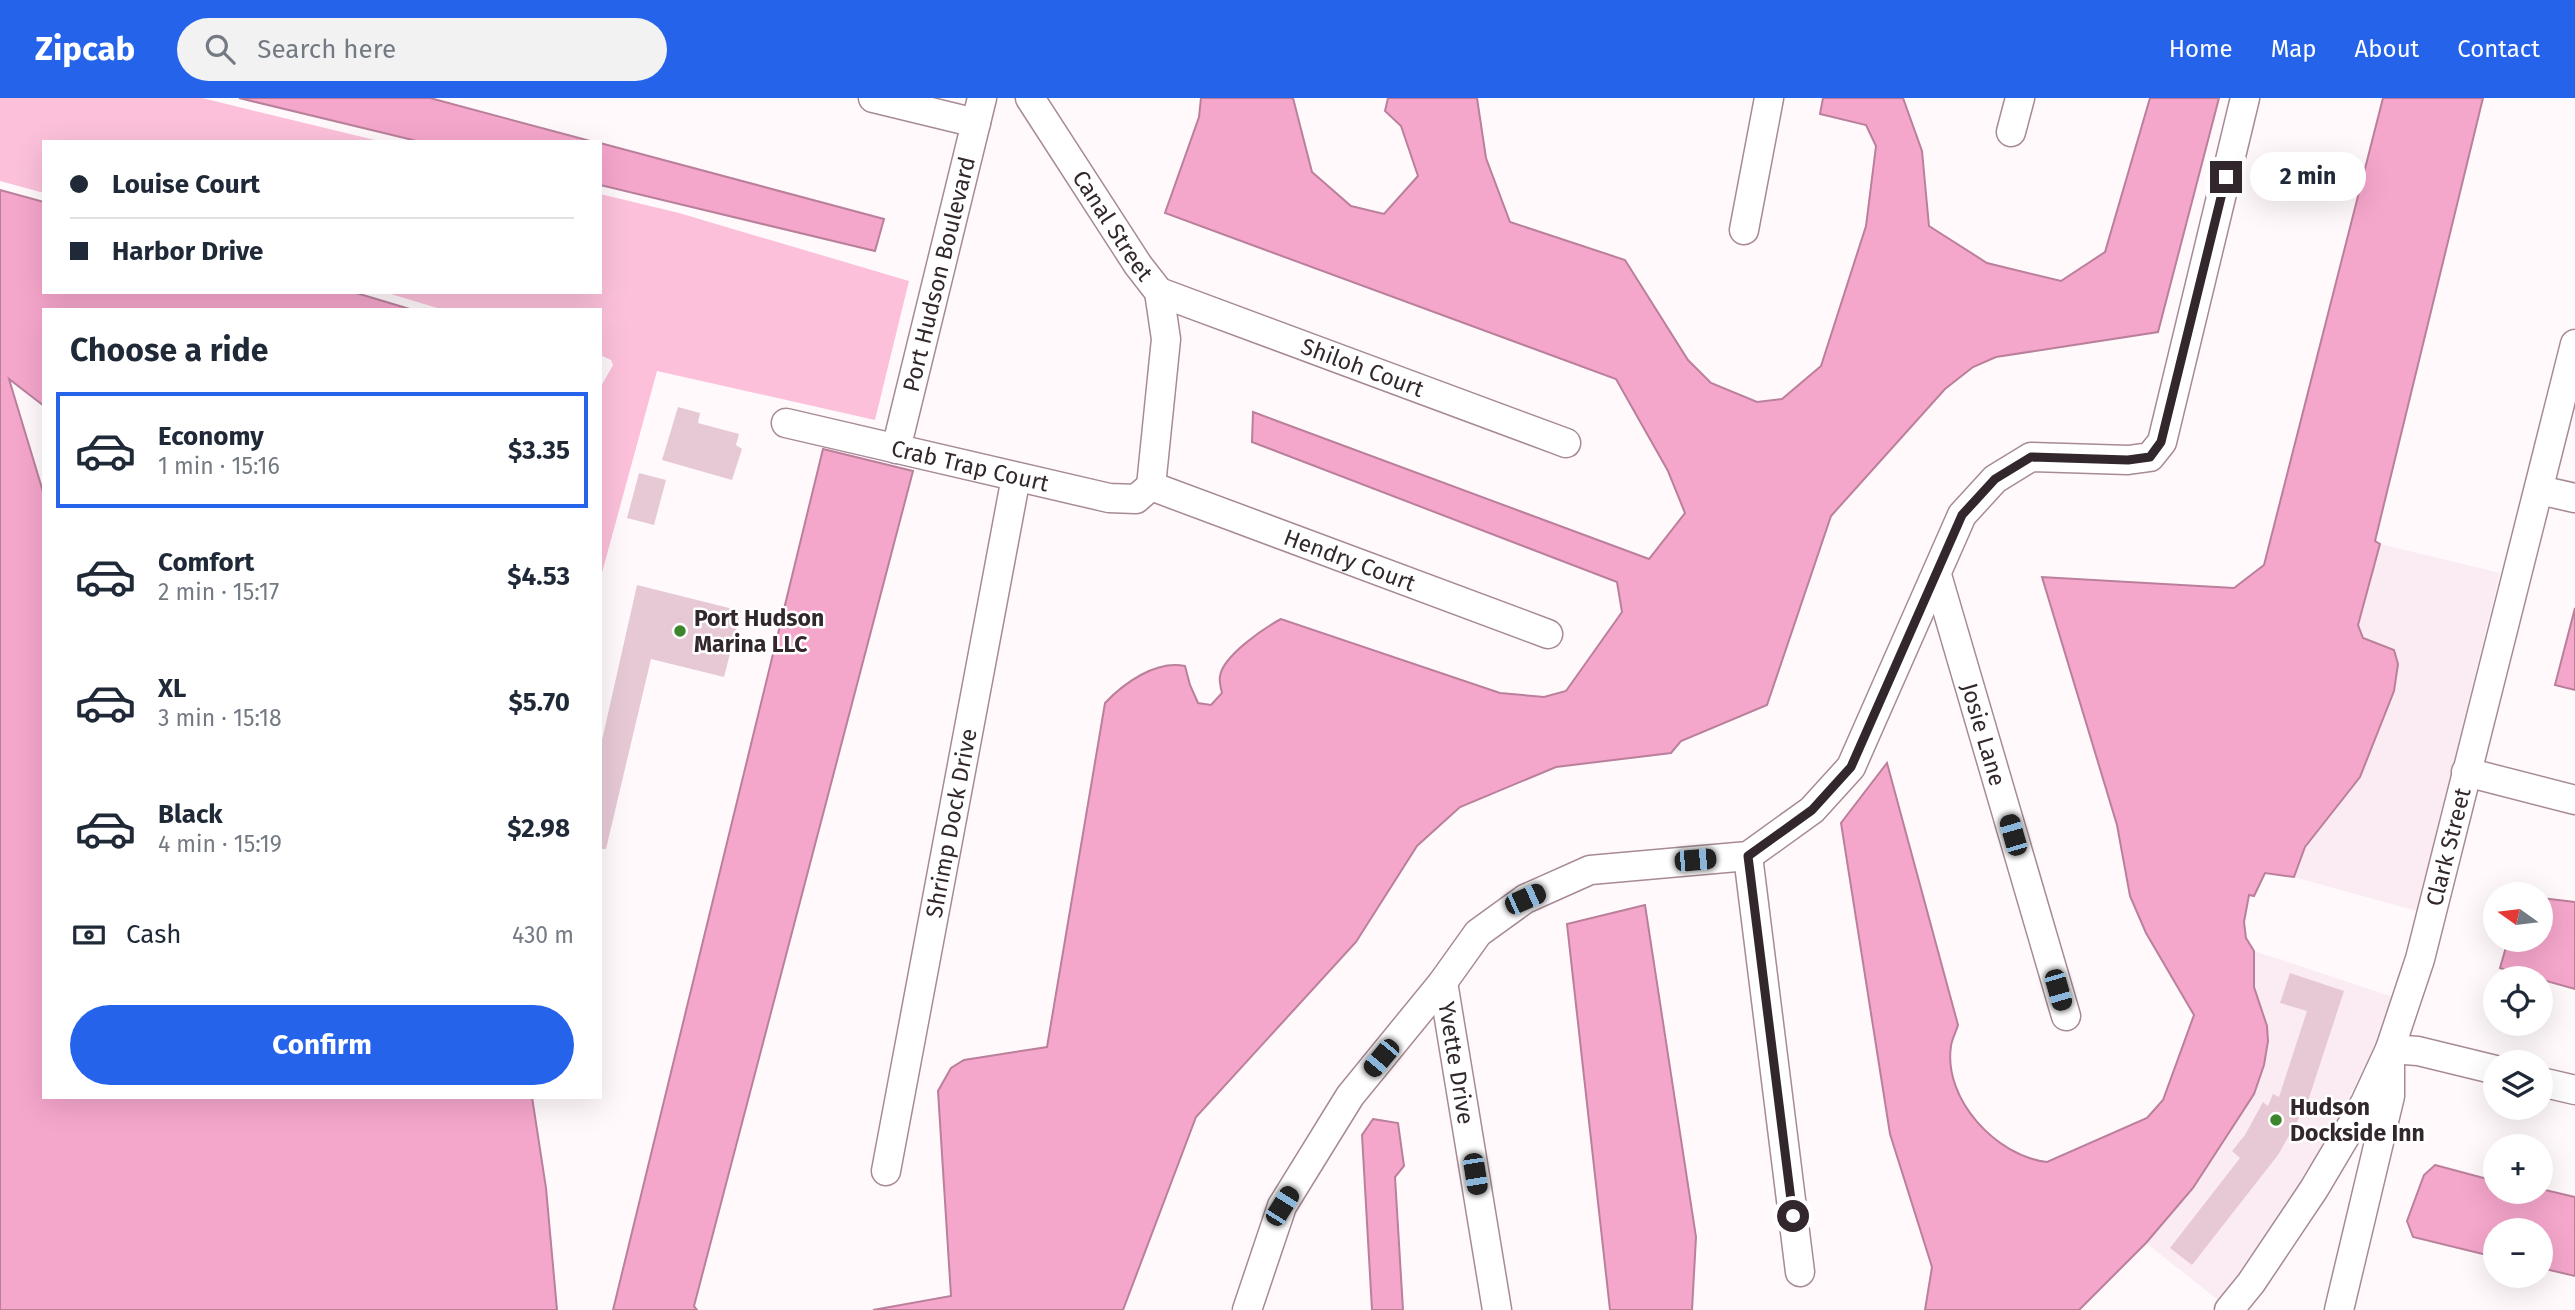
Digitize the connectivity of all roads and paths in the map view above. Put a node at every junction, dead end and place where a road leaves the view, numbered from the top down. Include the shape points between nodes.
1 (873, 98) edge
2 (1030, 98) edge
3 (1769, 98) edge
4 (2020, 98) edge
5 (2245, 98) edge
6 (979, 110) edge
7 (2011, 132) dead end
8 (1744, 230) dead end
9 (1159, 292) junction
10 (2575, 344) edge
11 (786, 424) dead end
12 (1566, 443) dead end
13 (896, 449) junction
14 (1016, 477) junction
15 (1151, 486) junction
16 (2539, 490) junction
17 (2575, 498) edge
18 (1937, 575) junction
19 (1548, 634) dead end
20 (2466, 772) junction
21 (2575, 800) edge
22 (1748, 856) junction
23 (1443, 982) junction
24 (2066, 1016) dead end
25 (2390, 1049) junction
26 (2483, 1067) edge
27 (2553, 1085) edge
28 (2575, 1090) edge
29 (886, 1171) dead end
30 (1800, 1272) dead end
31 (1247, 1310) edge
32 (1497, 1310) edge
33 (2229, 1310) edge
34 (2339, 1310) edge

1 - 6 street
2 - 9 street, Canal Street
3 - 8 street
4 - 7 street
5 - 18 street via 2161,442 2150,457 2128,460 2031,457 1995,479 1962,515
6 - 13 street, Port Hudson Boulevard
9 - 12 street, Shiloh Court
9 - 15 street, Canal Street via 1166,339
10 - 16 street, Clark Street
11 - 13 street, Crab Trap Court
13 - 14 street, Crab Trap Court
14 - 15 street, Crab Trap Court via 1109,498 1136,499
14 - 29 street, Shrimp Dock Drive
15 - 19 street, Hendry Court
16 - 17 street
16 - 20 street, Clark Street
18 - 22 street via 1851,767 1812,810
18 - 24 street, Josie Lane
20 - 21 street
20 - 25 street, Clark Street via 2420,959
22 - 23 street via 1590,870 1525,899 1478,933
22 - 30 street
23 - 31 street via 1350,1096 1282,1206
23 - 32 street, Yvette Drive
25 - 26 street
25 - 33 street, Clark Street via 2365,1103 2314,1189
25 - 34 street via 2390,1096
27 - 28 street

